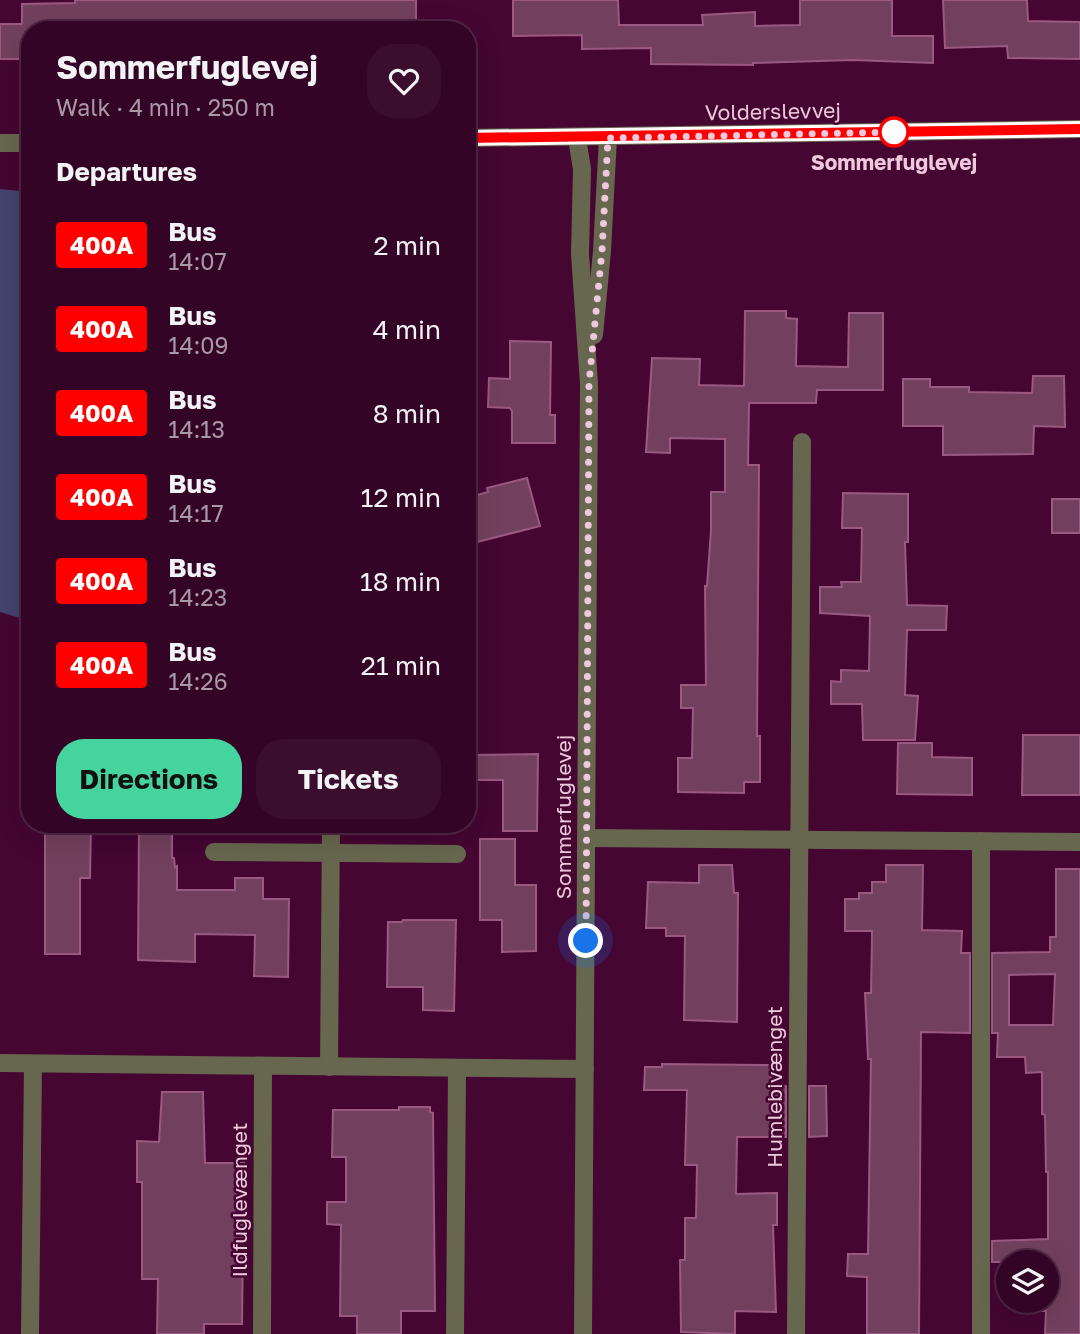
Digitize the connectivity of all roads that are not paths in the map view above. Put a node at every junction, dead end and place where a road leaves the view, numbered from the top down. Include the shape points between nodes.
1 (1080, 129) edge
2 (476, 138) edge
3 (577, 138) junction
4 (608, 138) junction
5 (0, 143) edge
6 (21, 143) edge
7 (589, 383) junction
8 (803, 442) dead end
9 (331, 833) edge
10 (586, 838) junction
11 (800, 840) junction
12 (981, 841) junction
13 (1080, 842) edge
14 (214, 852) dead end
15 (331, 853) junction
16 (457, 855) dead end
17 (0, 1063) edge
18 (33, 1063) junction
19 (263, 1066) junction
20 (329, 1067) junction
21 (457, 1068) junction
22 (585, 1069) junction
23 (30, 1334) edge
24 (262, 1334) edge
25 (455, 1334) edge
26 (583, 1334) edge
27 (796, 1334) edge
28 (981, 1334) edge

1 - 4 street, Volderslevvej
2 - 3 street, Volderslevvej
3 - 4 street, Volderslevvej
3 - 7 street, Sommerfuglevej
4 - 7 street, Sommerfuglevej
5 - 6 street
7 - 10 street, Sommerfuglevej
8 - 11 street, Humlebivænget
9 - 15 street
10 - 11 street
10 - 22 street, Sommerfuglevej
11 - 12 street
11 - 27 street, Humlebivænget
12 - 13 street
12 - 28 street
14 - 15 street
15 - 16 street
15 - 20 street
17 - 18 street
18 - 19 street
18 - 23 street
19 - 20 street
19 - 24 street, Ildfuglevænget
20 - 21 street
21 - 22 street
21 - 25 street
22 - 26 street, Sommerfuglevej

